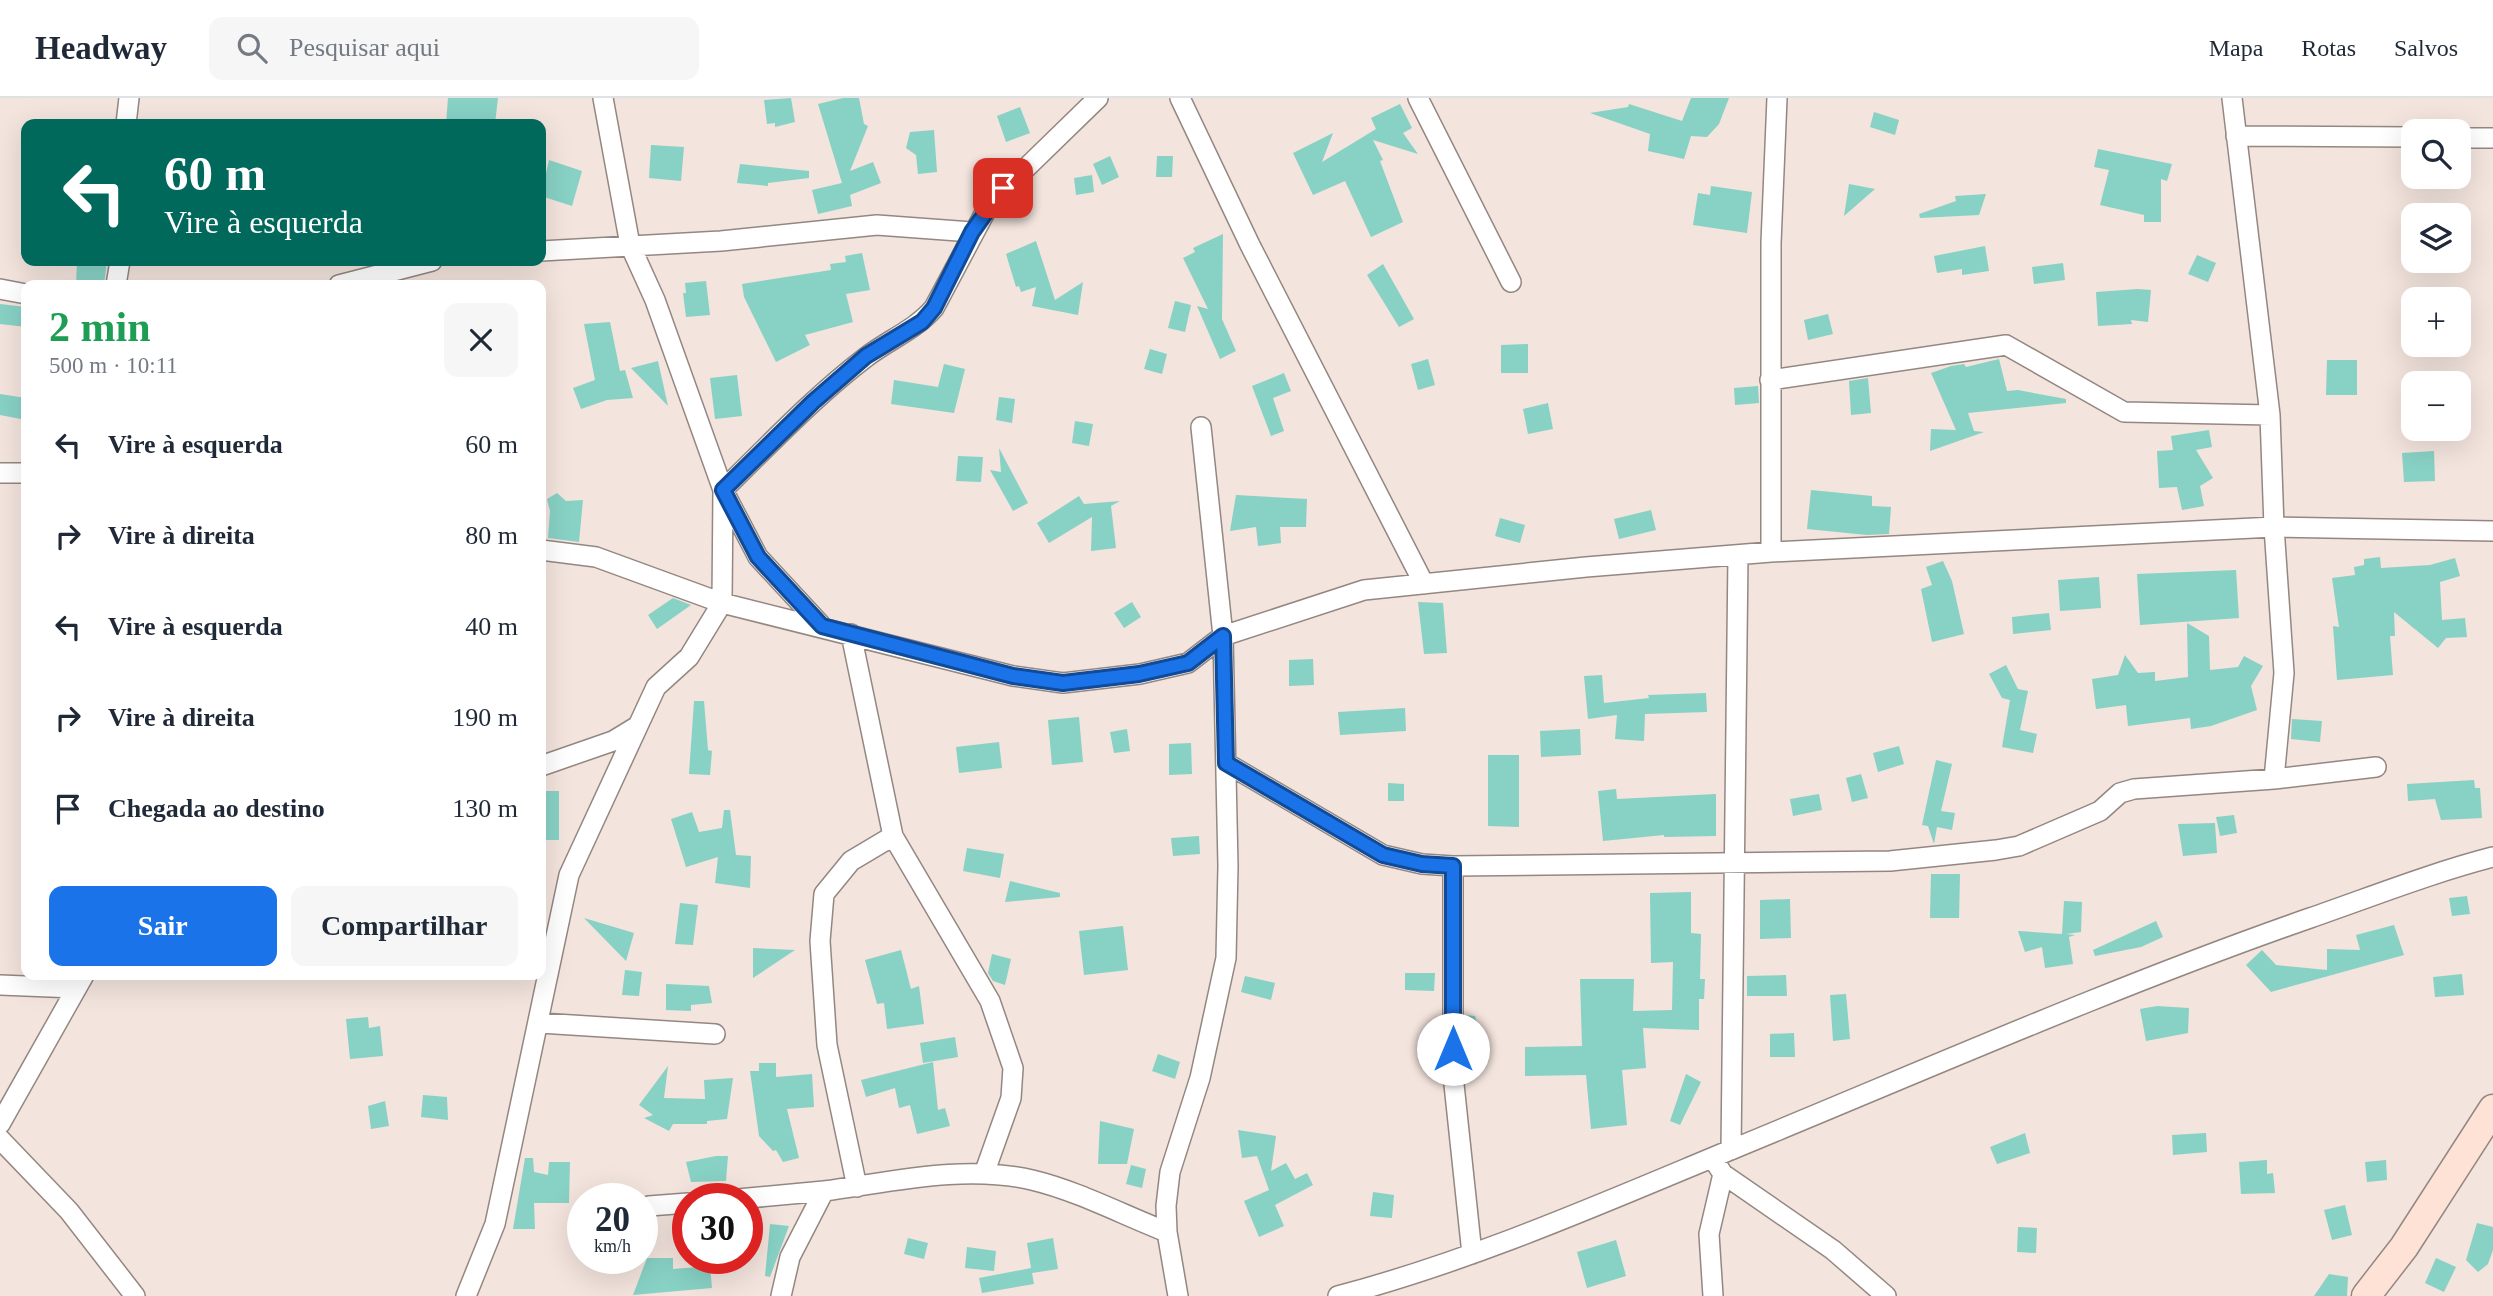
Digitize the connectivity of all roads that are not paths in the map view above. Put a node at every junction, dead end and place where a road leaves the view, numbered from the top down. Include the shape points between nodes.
1 (129, 98) edge
2 (603, 98) edge
3 (1098, 98) edge
4 (1181, 98) edge
5 (1418, 98) edge
6 (1777, 98) edge
7 (2232, 98) edge
8 (127, 119) edge
9 (2236, 136) junction
10 (2401, 137) edge
11 (2471, 140) edge
12 (2490, 142) edge
13 (972, 232) junction
14 (630, 244) junction
15 (546, 251) edge
16 (413, 266) edge
17 (359, 280) edge
18 (1511, 282) dead end
19 (0, 289) edge
20 (21, 293) edge
21 (1770, 380) junction
22 (2270, 415) junction
23 (1202, 427) dead end
24 (0, 473) edge
25 (21, 473) edge
26 (723, 490) junction
27 (2274, 527) junction
28 (2493, 531) edge
29 (546, 551) edge
30 (1771, 552) junction
31 (1738, 555) junction
32 (1424, 584) junction
33 (722, 603) junction
34 (822, 626) junction
35 (851, 634) junction
36 (1223, 636) junction
37 (636, 727) junction
38 (1226, 763) junction
39 (546, 764) edge
40 (2376, 767) dead end
41 (2274, 779) junction
42 (893, 836) junction
43 (2493, 857) edge
44 (1733, 862) junction
45 (1453, 866) junction
46 (80, 981) edge
47 (0, 985) edge
48 (540, 1023) junction
49 (715, 1034) dead end
50 (2493, 1109) edge
51 (0, 1124) edge
52 (0, 1139) edge
53 (1722, 1161) junction
54 (984, 1174) junction
55 (857, 1187) junction
56 (824, 1191) junction
57 (763, 1197) edge
58 (1167, 1232) junction
59 (1472, 1254) junction
60 (135, 1296) edge
61 (466, 1296) edge
62 (781, 1296) edge
63 (1178, 1296) edge
64 (1338, 1296) edge
65 (1713, 1296) edge
66 (1886, 1296) edge
67 (2366, 1296) edge

1 - 8 street
2 - 14 street
3 - 13 street via 1003,188
4 - 32 street via 1250,245
5 - 18 street
6 - 21 street
7 - 9 street
9 - 10 street
9 - 22 street
11 - 12 street
13 - 14 street via 877,225 721,241
13 - 26 street via 934,308 922,322 866,356
14 - 15 street
14 - 26 street via 655,300
16 - 17 street
19 - 20 street
21 - 22 street via 2006,345 2124,411
21 - 30 street
22 - 27 street
23 - 36 street
24 - 25 street
26 - 33 street
26 - 34 street via 758,557
27 - 28 street
27 - 30 street
27 - 41 street via 2284,673
29 - 33 street via 596,557
30 - 31 street
31 - 32 street
31 - 44 street
32 - 36 street via 1364,590
33 - 34 street
33 - 37 street via 689,657 656,687
34 - 35 street
35 - 36 street via 1013,676 1063,683 1188,663
35 - 42 street
36 - 38 street
37 - 39 street via 613,741
37 - 48 street via 569,875
38 - 45 street via 1383,855
38 - 58 street via 1226,958 1200,1077 1170,1172
40 - 41 street
41 - 44 street via 2134,789 2120,793 2100,811 2019,846 1996,850 1890,861
42 - 54 street via 990,1001 1005,1038 1013,1068 1012,1098
42 - 55 street via 851,861 824,894 820,941 827,1045
43 - 53 street via 2223,948
44 - 45 street
44 - 53 street
45 - 59 street via 1453,1075
46 - 47 street
46 - 51 street
48 - 49 street
48 - 61 street via 495,1223
50 - 67 main road via 2404,1247
52 - 60 street via 69,1211
53 - 59 street
53 - 65 street via 1709,1234
53 - 66 street
54 - 55 street
54 - 58 street via 1051,1186
55 - 56 street
56 - 57 street
56 - 62 street via 790,1257
58 - 63 street
59 - 64 street via 1419,1275

